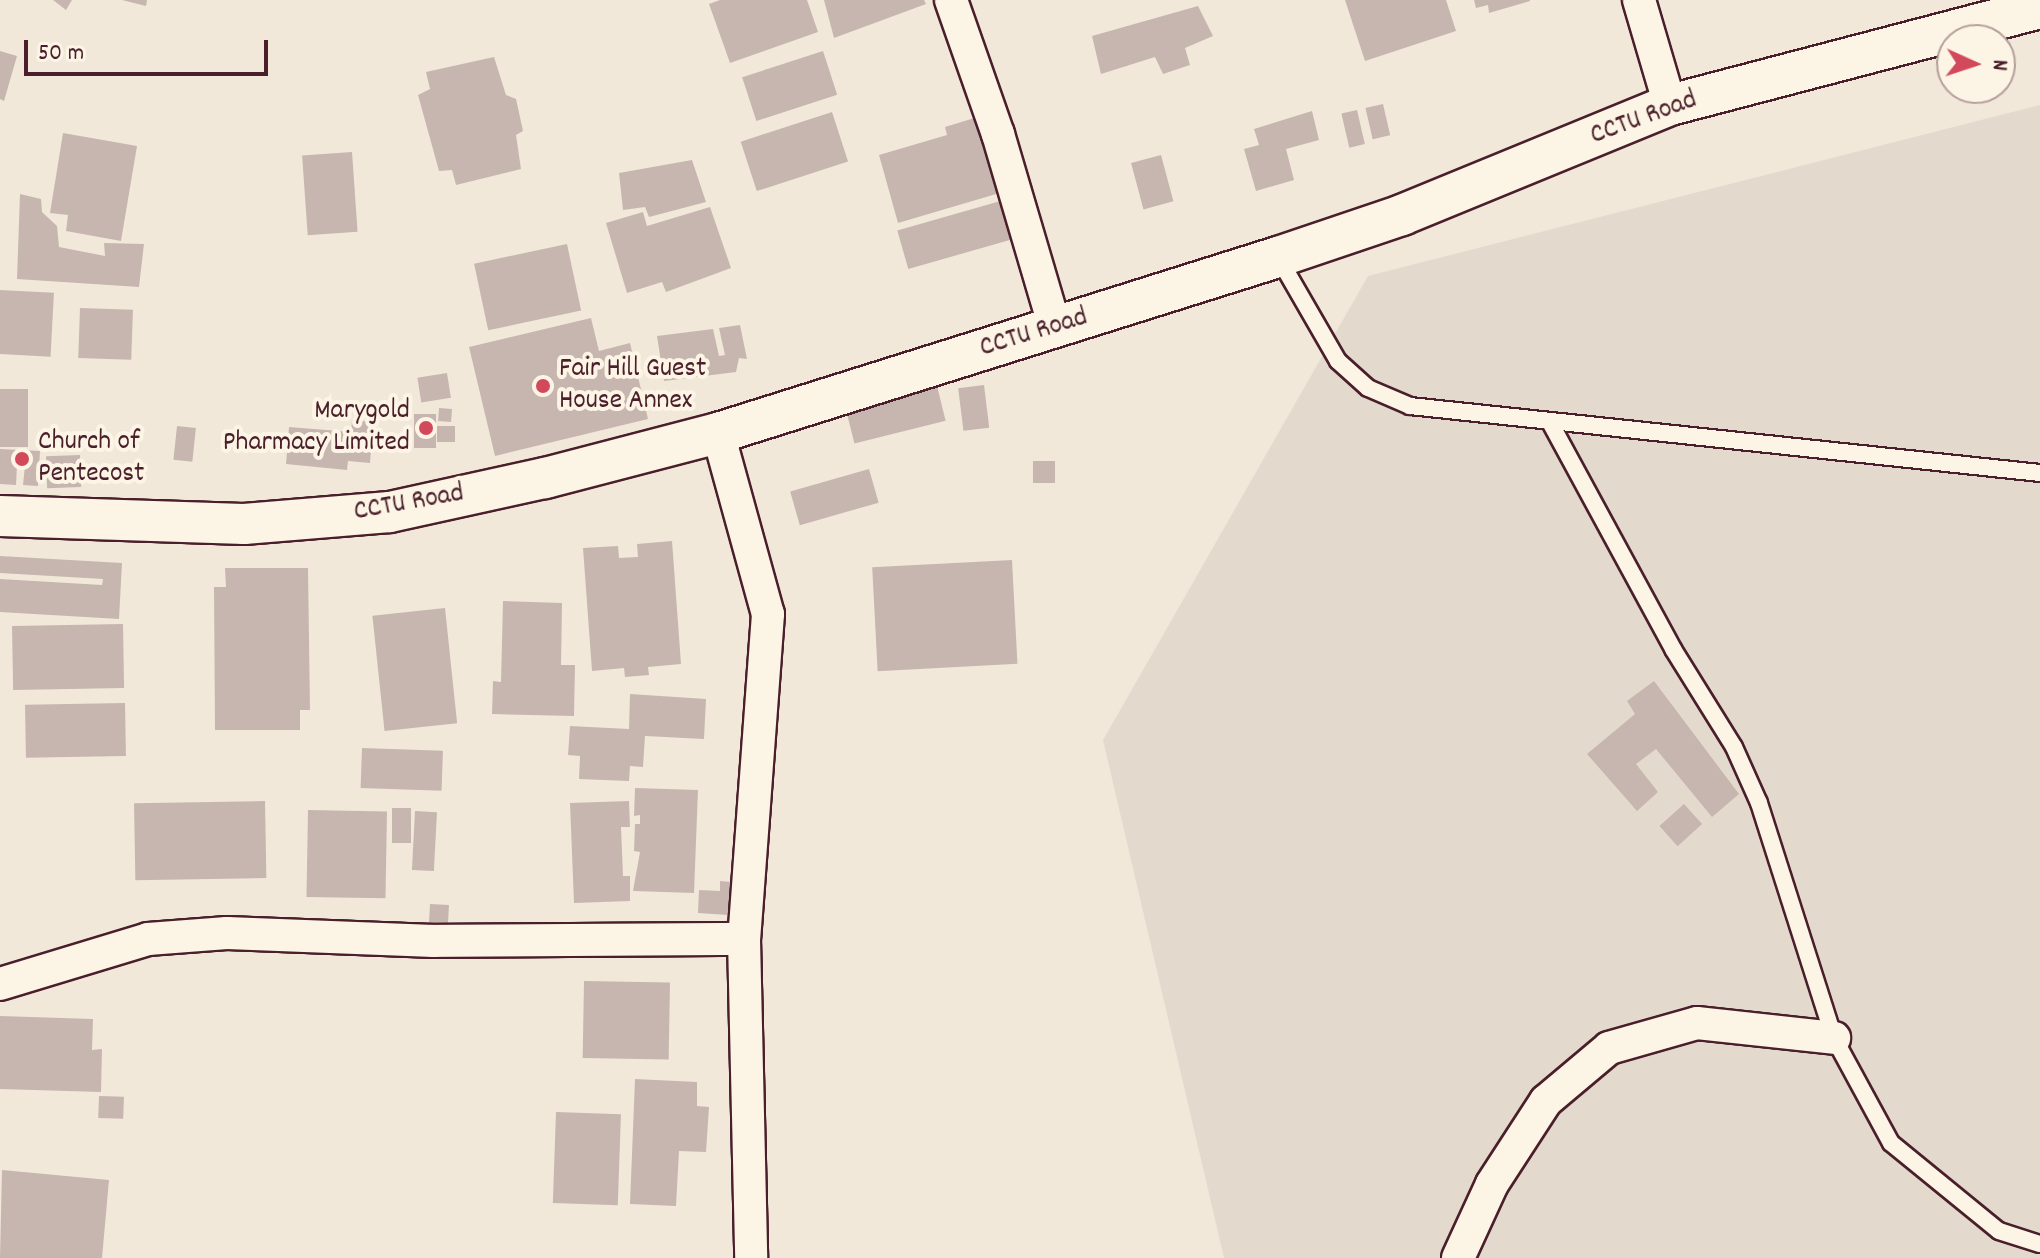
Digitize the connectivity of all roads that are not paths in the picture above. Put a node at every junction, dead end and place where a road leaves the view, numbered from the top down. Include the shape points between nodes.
1 (951, 0) edge
2 (1639, 0) edge
3 (2040, 8) edge
4 (1670, 105) junction
5 (1278, 257) junction
6 (1055, 328) junction
7 (1551, 424) junction
8 (718, 433) junction
9 (2040, 473) edge
10 (0, 516) edge
11 (744, 939) junction
12 (0, 984) edge
13 (1834, 1038) junction
14 (2040, 1244) edge
15 (751, 1258) edge
16 (1458, 1258) edge

1 - 6 street via 998,134
2 - 4 street
3 - 4 street, CCTU Road
4 - 5 street, CCTU Road via 1402,215
5 - 6 street, CCTU Road
5 - 7 lane via 1338,361 1368,388 1410,406
6 - 8 street, CCTU Road
7 - 9 lane
7 - 13 lane via 1673,649 1734,747 1759,803
8 - 10 street, CCTU Road via 390,512 244,524
8 - 11 street via 768,614
11 - 12 street via 434,941 227,933 148,939
11 - 15 street
13 - 14 lane via 1891,1143 1999,1231
13 - 16 street via 1697,1023 1609,1048 1546,1101 1492,1184

